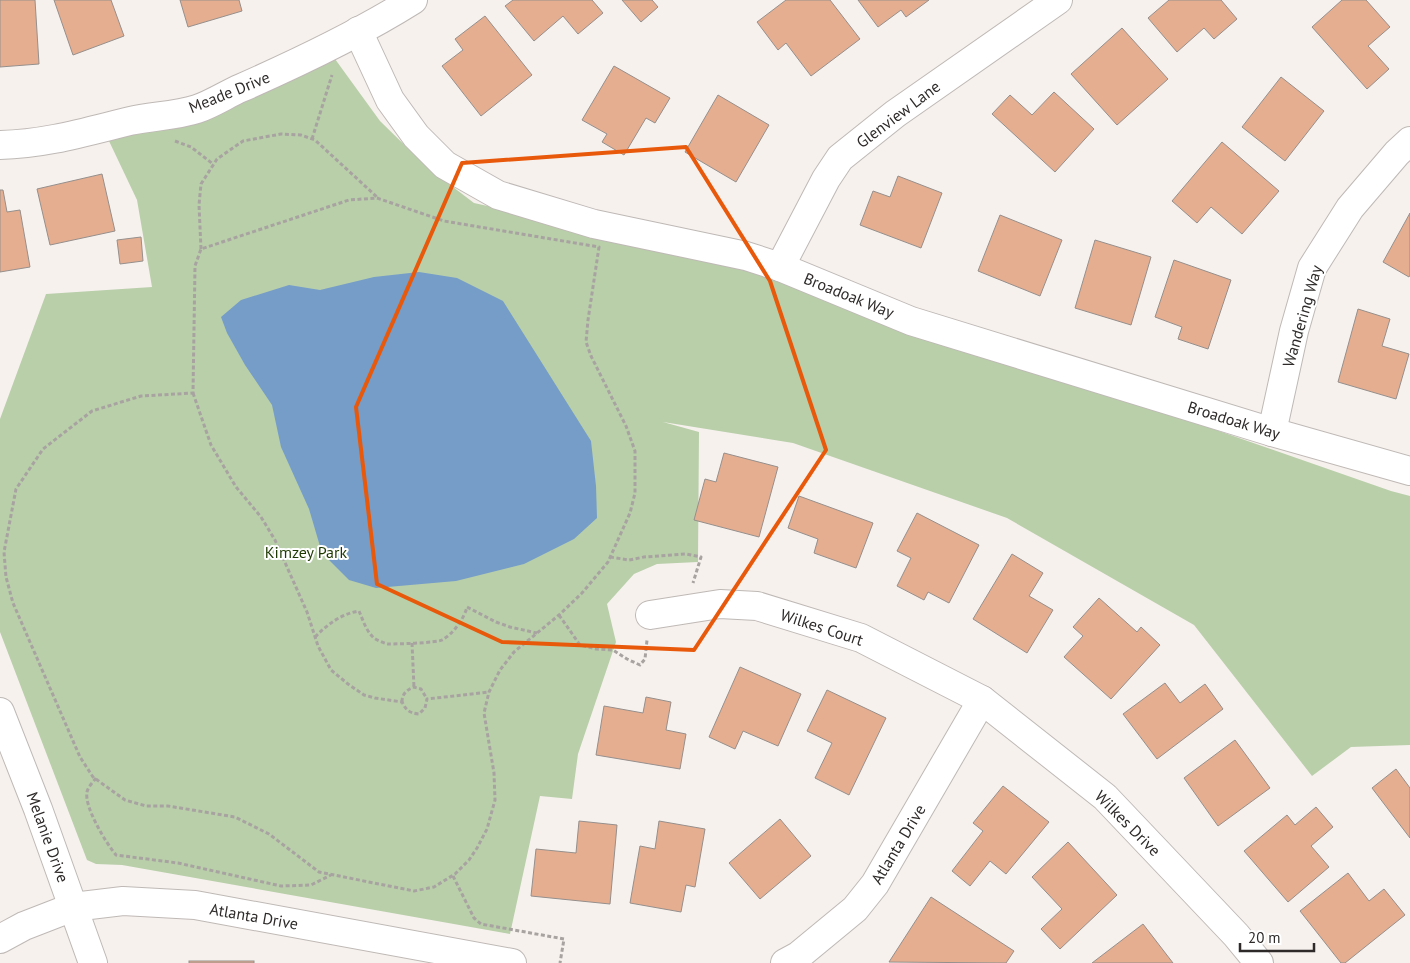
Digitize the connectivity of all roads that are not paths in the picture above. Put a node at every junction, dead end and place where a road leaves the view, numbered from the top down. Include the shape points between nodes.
1 (413, 0) edge
2 (1058, 0) edge
3 (358, 31) junction
4 (1410, 141) edge
5 (0, 144) edge
6 (780, 267) junction
7 (1272, 432) junction
8 (1410, 471) edge
9 (650, 615) road end
10 (982, 700) junction
11 (0, 712) edge
12 (73, 907) junction
13 (0, 939) edge
14 (93, 963) edge
15 (512, 963) edge
16 (785, 963) edge
17 (1258, 963) edge

1 - 3 street, Meade Drive
2 - 6 street, Glenview Lane via 895,114 840,158 826,178
3 - 5 street, Meade Drive via 286,69 197,109 132,120 67,138
3 - 6 street, Broadoak Way via 390,100 416,136 445,165 498,195 594,224 746,256
4 - 7 street, Wandering Way via 1350,208 1312,268 1294,331
6 - 7 street, Broadoak Way via 911,321
7 - 8 street, Broadoak Way
9 - 10 street, Wilkes Court via 720,604 756,606 861,638
10 - 16 street, Atlanta Drive via 875,884 855,909
10 - 17 street, Wilkes Drive via 1105,798
11 - 12 street, Melanie Drive
12 - 13 street, Atlanta Drive
12 - 14 street, Melanie Drive
12 - 15 street, Atlanta Drive via 123,901 195,905

